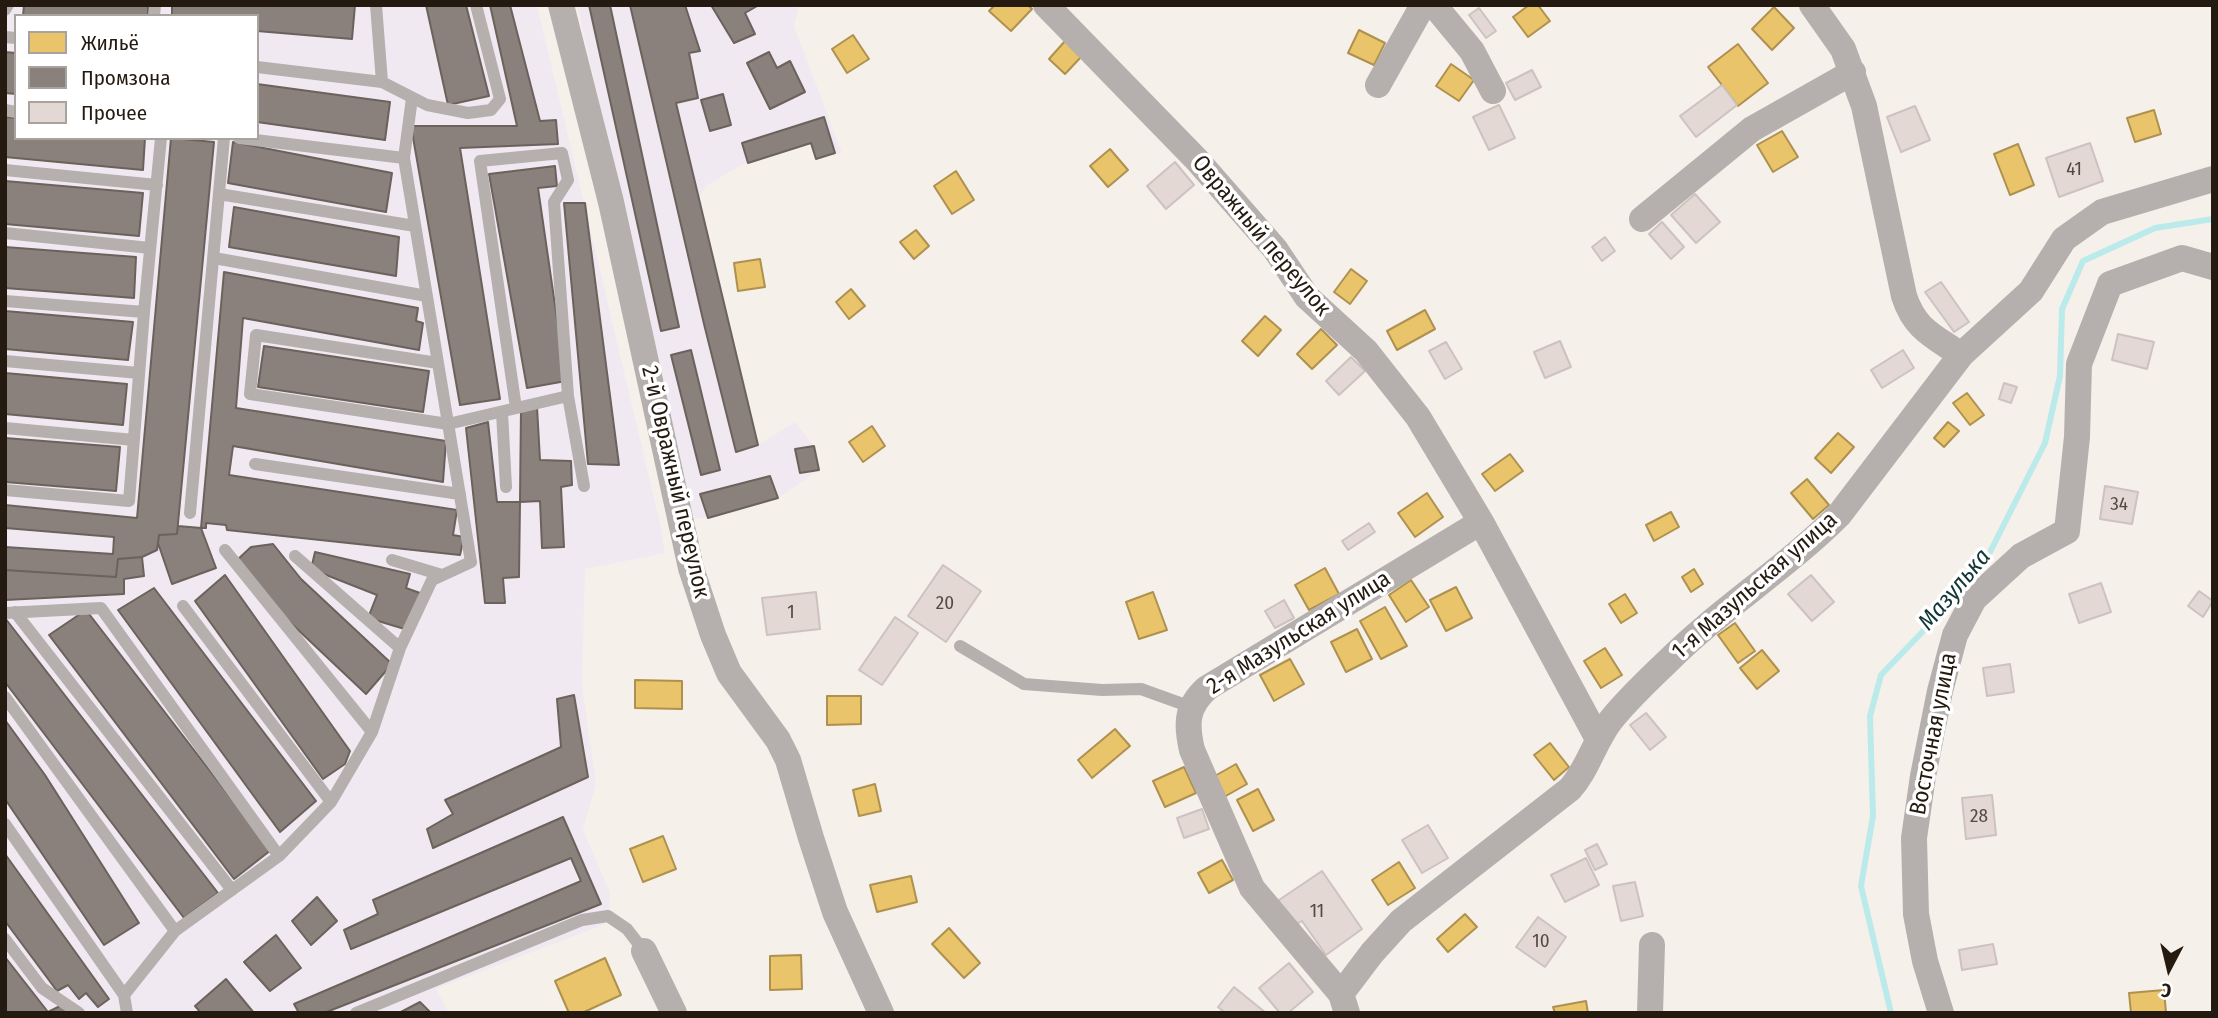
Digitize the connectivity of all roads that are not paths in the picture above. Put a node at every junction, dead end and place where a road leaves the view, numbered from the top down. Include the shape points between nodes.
1 (376, 5) edge
2 (475, 5) edge
3 (561, 5) edge
4 (1046, 5) edge
5 (1423, 5) edge
6 (1434, 5) edge
7 (1812, 5) edge
8 (259, 67) edge
9 (1853, 72) junction
10 (382, 82) junction
11 (1378, 85) dead end
12 (1493, 91) dead end
13 (412, 98) junction
14 (161, 140) edge
15 (224, 140) edge
16 (256, 140) edge
17 (404, 158) junction
18 (5, 170) edge
19 (2213, 179) edge
20 (157, 185) junction
21 (219, 194) junction
22 (1642, 219) dead end
23 (415, 226) junction
24 (5, 233) edge
25 (150, 248) junction
26 (214, 258) junction
27 (2213, 267) edge
28 (427, 296) junction
29 (5, 300) edge
30 (144, 312) junction
31 (1961, 355) junction
32 (5, 361) edge
33 (438, 363) junction
34 (139, 373) junction
35 (568, 396) junction
36 (516, 408) junction
37 (502, 412) junction
38 (448, 424) junction
39 (5, 428) edge
40 (134, 440) junction
41 (255, 464) dead end
42 (584, 486) dead end
43 (506, 487) dead end
44 (5, 490) edge
45 (460, 494) junction
46 (190, 513) dead end
47 (1481, 522) junction
48 (225, 550) dead end
49 (295, 556) dead end
50 (392, 560) dead end
51 (442, 575) junction
52 (183, 606) dead end
53 (10, 612) edge
54 (960, 646) dead end
55 (400, 648) junction
56 (5, 697) edge
57 (1191, 707) junction
58 (372, 732) junction
59 (1598, 739) junction
60 (331, 802) junction
61 (5, 824) edge
62 (279, 856) junction
63 (232, 890) junction
64 (175, 930) junction
65 (5, 939) edge
66 (1652, 944) dead end
67 (644, 951) joint
68 (124, 995) junction
69 (1344, 1004) edge
70 (79, 1013) edge
71 (127, 1013) edge
72 (356, 1013) edge
73 (674, 1013) edge
74 (881, 1013) edge
75 (1650, 1013) edge
76 (1941, 1013) edge

1 - 10 lane
2 - 13 lane via 500,99 491,110 468,113
3 - 74 street, 2-й Овражный переулок via 611,202 691,568 730,673 788,760 835,912
4 - 47 street, Овражный переулок via 1198,160 1275,249 1307,297 1366,351 1418,417
5 - 11 street
6 - 12 street via 1472,51
7 - 9 street
8 - 10 lane
9 - 22 street via 1752,129
9 - 31 street via 1910,315
10 - 13 lane
13 - 17 lane
14 - 20 lane
15 - 21 lane
16 - 17 lane
17 - 23 lane
18 - 20 lane
19 - 31 street, 1-я Мазульская улица via 2102,212 2064,239 2031,291
20 - 25 lane
21 - 23 lane
21 - 26 lane
23 - 28 lane
24 - 25 lane
25 - 30 lane
26 - 28 lane
26 - 46 lane
27 - 76 street, Восточная улица via 2182,258 2110,284 2079,364 2067,531 2021,556 1974,599 1955,635 1940,691 1914,838 1916,914 1924,961
28 - 33 lane
29 - 30 lane
30 - 34 lane
31 - 59 street, 1-я Мазульская улица via 1839,515 1668,660
32 - 34 lane
33 - 38 lane
33 - 38 lane via 256,335 250,394
34 - 40 lane
35 - 36 lane
35 - 36 lane via 554,202 568,180 562,153 480,161
35 - 42 lane
36 - 37 lane
37 - 38 lane
37 - 43 lane
38 - 45 lane
39 - 40 lane
40 - 44 lane via 129,501
41 - 45 lane
45 - 51 lane via 471,562
47 - 57 street, 2-я Мазульская улица via 1207,688
47 - 59 street, Овражный переулок
48 - 58 lane
49 - 55 lane
50 - 51 lane
51 - 55 lane via 432,580
52 - 60 lane
53 - 62 lane via 100,608
53 - 63 lane
54 - 57 lane via 1024,684 1142,689
55 - 58 lane
56 - 64 lane
57 - 69 street, 2-я Мазульская улица via 1187,731 1192,750 1252,887
58 - 60 lane
59 - 69 street, 1-я Мазульская улица via 1570,789 1401,921 1372,953
60 - 62 lane
61 - 68 lane
62 - 63 lane
63 - 64 lane
64 - 68 lane
65 - 70 lane via 42,988
66 - 75 street
67 - 72 lane via 627,929 608,916 582,920
67 - 73 street
68 - 71 lane

